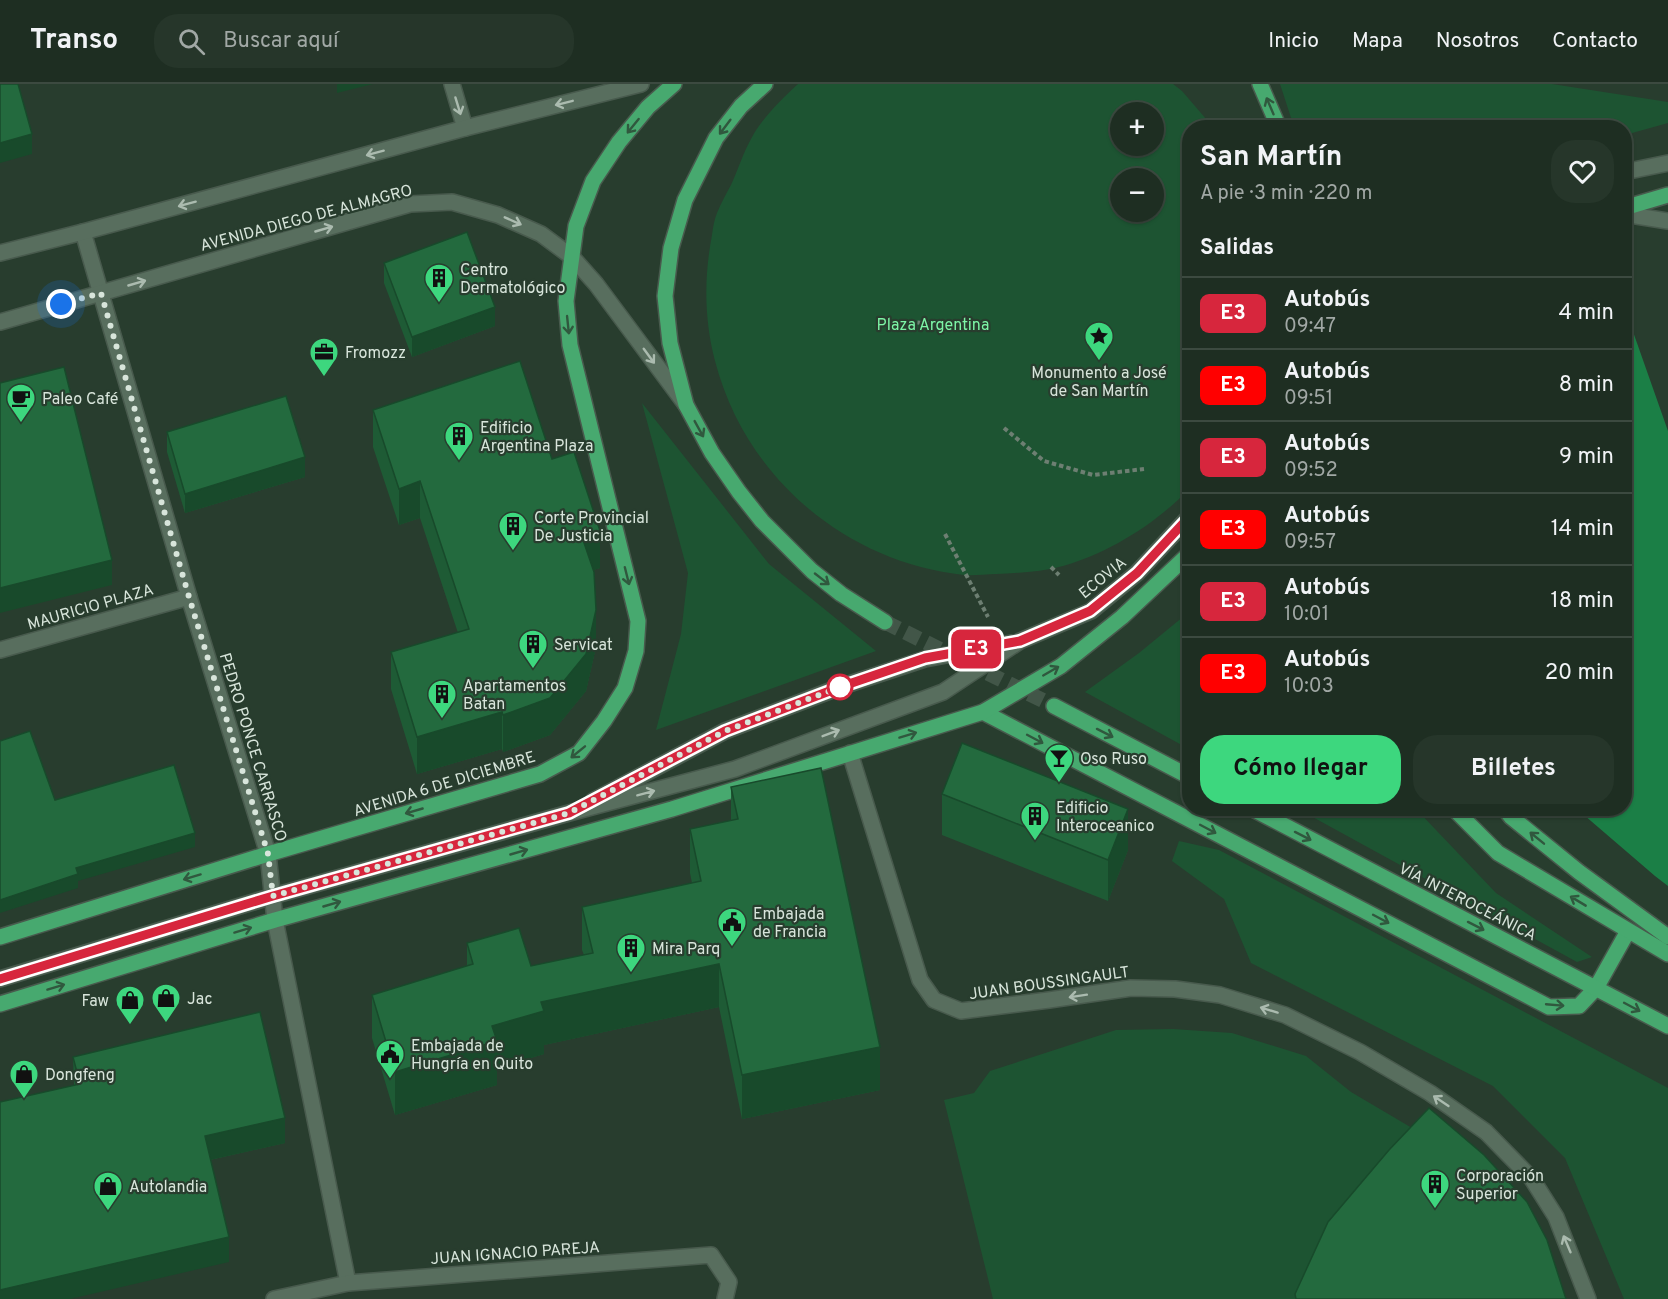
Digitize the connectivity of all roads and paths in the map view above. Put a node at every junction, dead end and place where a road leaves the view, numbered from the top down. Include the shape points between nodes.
1 (452, 84) edge
2 (641, 84) edge
3 (674, 84) edge
4 (765, 84) edge
5 (1260, 84) edge
6 (1276, 120) edge
7 (465, 128) junction
8 (1668, 163) edge
9 (1632, 170) edge
10 (1668, 195) edge
11 (1632, 206) edge
12 (1632, 215) edge
13 (1668, 221) edge
14 (83, 232) junction
15 (0, 253) edge
16 (572, 257) junction
17 (101, 293) junction
18 (0, 322) edge
19 (910, 322) dead end
20 (975, 327) dead end
21 (686, 405) junction
22 (1004, 428) dead end
23 (1144, 469) dead end
24 (1182, 525) edge
25 (945, 534) dead end
26 (1182, 561) edge
27 (1051, 567) dead end
28 (1059, 575) dead end
29 (189, 597) junction
30 (988, 617) dead end
31 (885, 622) tunnel mouth
32 (1020, 641) junction
33 (0, 650) edge
34 (1054, 706) tunnel mouth
35 (983, 712) junction
36 (850, 753) junction
37 (1182, 773) edge
38 (569, 813) junction
39 (1182, 816) edge
40 (1183, 816) edge
41 (1266, 816) edge
42 (1461, 816) edge
43 (1511, 816) edge
44 (268, 854) junction
45 (273, 896) junction
46 (275, 920) junction
47 (1628, 931) junction
48 (0, 937) edge
49 (1668, 937) edge
50 (1668, 954) edge
51 (0, 979) edge
52 (1596, 988) junction
53 (0, 1004) edge
54 (1668, 1026) edge
55 (348, 1283) junction
56 (274, 1299) edge
57 (725, 1299) edge
58 (1588, 1299) edge

1 -> 7 main road
2 -> 7 main road
3 -> 16 main road, AVENIDA 6 DE DICIEMBRE via 648,106 593,181 576,226
4 -> 21 main road via 716,138 685,200 671,248 665,296 670,344
6 -> 5 main road
7 -> 14 main road
8 - 9 main road
10 - 11 main road
12 - 13 main road
14 - 15 main road
14 - 17 main road, PEDRO PONCE CARRASCO
17 -> 16 main road, AVENIDA DIEGO DE ALMAGRO via 410,204 452,202 498,215 542,234
16 -> 21 main road, AVENIDA DIEGO DE ALMAGRO via 620,314
16 -> 44 main road, AVENIDA 6 DE DICIEMBRE via 566,301 570,345 638,621 636,651 624,688 579,753 540,774
17 - 18 main road, AVENIDA DIEGO DE ALMAGRO
17 - 29 main road, PEDRO PONCE CARRASCO
19 - 20 path
21 -> 31 main road via 712,453 762,521 812,571
22 - 23 path via 1044,461 1093,475
24 - 32 main road, ECOVIA via 1137,573 1090,611
25 - 30 path
35 -> 26 main road via 1061,666 1122,617
27 - 28 path
29 - 33 main road, MAURICIO PLAZA
29 - 44 main road, PEDRO PONCE CARRASCO
32 - 38 main road via 925,658 819,695 725,731
38 -> 32 main road via 735,769 943,692
34 -> 37 main road
36 -> 35 main road
35 -> 39 main road
46 -> 36 main road via 672,809
58 -> 36 main road, JUAN BOUSSINGAULT via 1556,1216 1532,1179 1486,1132 1360,1052 1285,1015 1220,995 1176,989 1131,988 961,1011 934,1000 920,980
38 - 45 main road
40 -> 52 main road via 1549,1007 1580,1006
41 -> 52 main road, VÍA INTEROCEÁNICA
47 -> 42 main road via 1498,853
49 -> 43 main road
44 - 45 main road, PEDRO PONCE CARRASCO
44 -> 48 main road, AVENIDA 6 DE DICIEMBRE
45 - 46 main road, PEDRO PONCE CARRASCO
45 - 51 main road
53 -> 46 main road
46 - 55 main road, PEDRO PONCE CARRASCO
47 - 50 main road
47 - 52 main road
52 -> 54 main road, VÍA INTEROCEÁNICA
55 - 56 main road, JUAN IGNACIO PAREJA
55 - 57 main road, JUAN IGNACIO PAREJA via 711,1255 729,1282

